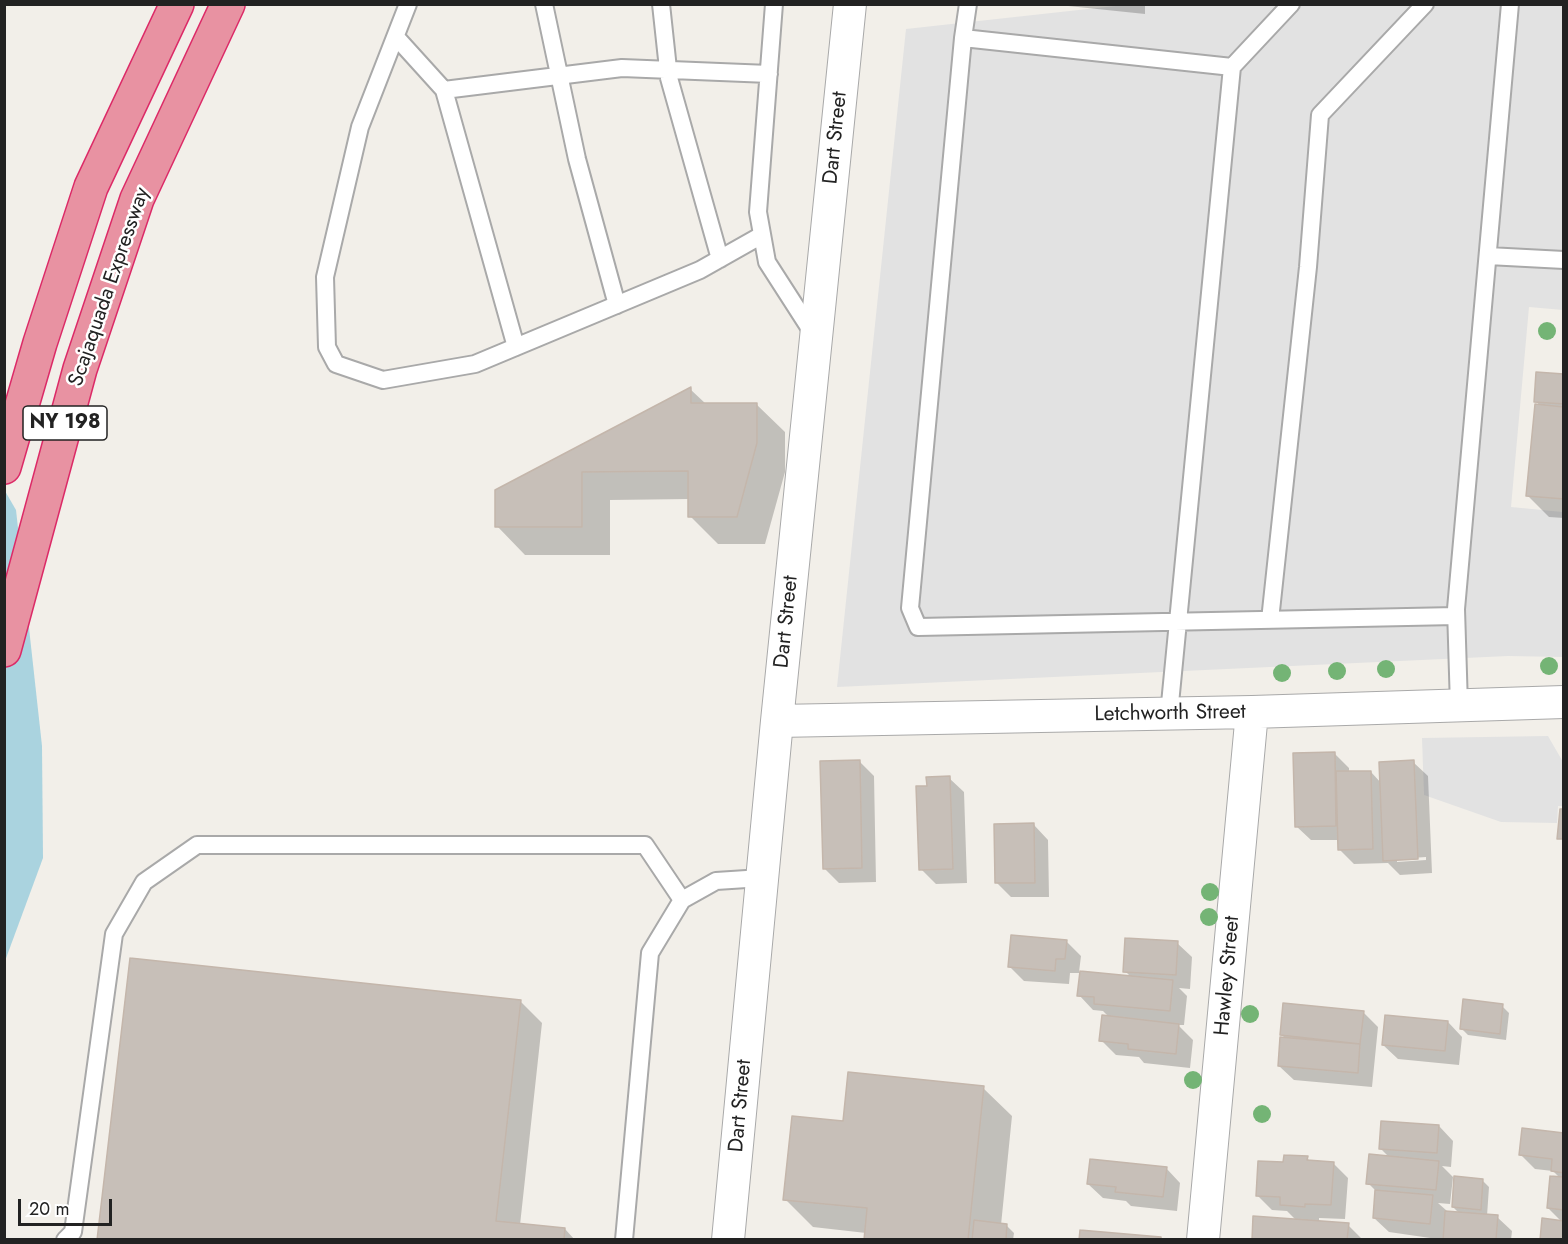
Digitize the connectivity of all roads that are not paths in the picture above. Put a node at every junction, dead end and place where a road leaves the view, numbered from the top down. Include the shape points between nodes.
1 (177, 4) edge
2 (228, 4) edge
3 (408, 4) edge
4 (544, 4) edge
5 (661, 4) edge
6 (774, 4) edge
7 (850, 4) edge
8 (968, 4) edge
9 (1291, 4) edge
10 (1425, 4) edge
11 (1510, 4) edge
12 (396, 37) junction
13 (963, 38) junction
14 (1232, 67) junction
15 (668, 70) junction
16 (768, 74) junction
17 (559, 76) junction
18 (444, 90) junction
19 (762, 235) junction
20 (1488, 256) junction
21 (720, 259) junction
22 (1563, 261) edge
23 (617, 305) junction
24 (816, 339) junction
25 (516, 347) junction
26 (4, 467) edge
27 (1456, 616) junction
28 (1270, 620) junction
29 (1178, 622) junction
30 (4, 650) edge
31 (1563, 702) edge
32 (1459, 706) junction
33 (1252, 712) junction
34 (1169, 714) junction
35 (777, 722) junction
36 (762, 878) junction
37 (682, 900) junction
38 (65, 1239) edge
39 (624, 1239) edge
40 (728, 1239) edge
41 (1203, 1239) edge

1 - 26 highway, NY 198 via 91,187
2 - 30 highway, Scajaquada Expressway / NY 198 via 136,199 80,369
3 - 12 lane
4 - 17 lane
5 - 15 lane
6 - 16 lane
7 - 24 street, Dart Street
8 - 13 lane
9 - 14 lane
10 - 28 lane via 1320,115 1308,267
11 - 20 lane
12 - 18 lane
12 - 25 lane via 360,127 325,277 327,347 336,364 383,380 475,364
13 - 14 lane
13 - 29 lane via 910,608 918,627
14 - 29 lane
15 - 16 lane
15 - 17 lane via 622,68
15 - 21 lane
16 - 19 lane via 758,212
17 - 18 lane
17 - 23 lane
18 - 25 lane
19 - 21 lane
19 - 24 lane via 767,262
20 - 22 lane
20 - 27 lane
21 - 23 lane
23 - 25 lane
24 - 35 street, Dart Street
27 - 28 lane
27 - 32 lane
28 - 29 lane
29 - 34 lane
31 - 32 street, Letchworth Street
32 - 33 street, Letchworth Street
33 - 34 street, Letchworth Street
33 - 41 street, Hawley Street
34 - 35 street, Letchworth Street
35 - 36 street, Dart Street
36 - 37 lane via 716,881
36 - 40 street, Dart Street
37 - 38 lane via 645,845 197,845 144,882 114,934 73,1232
37 - 39 lane via 650,953

